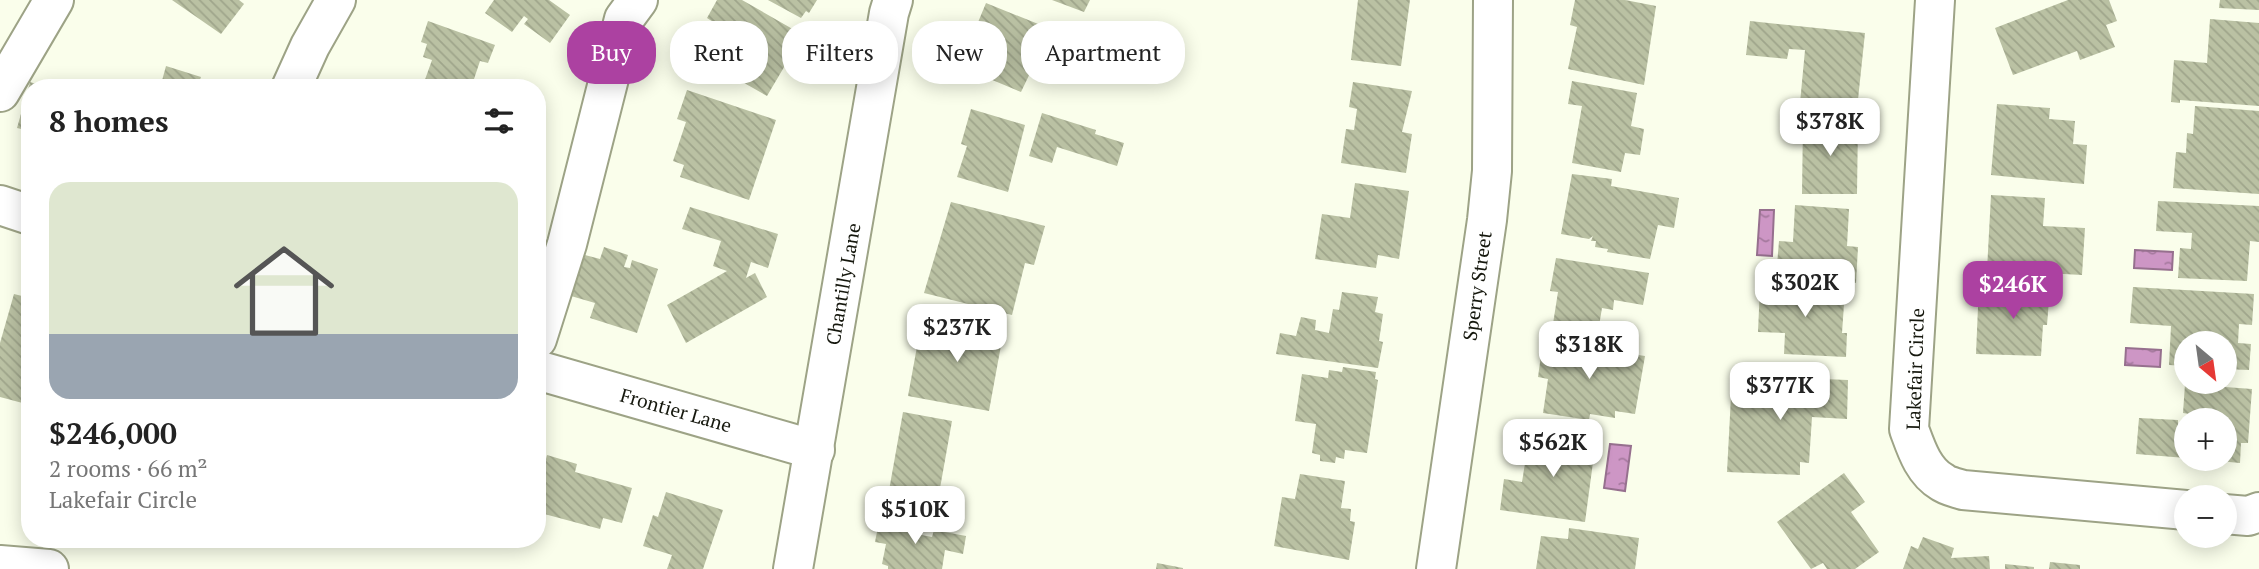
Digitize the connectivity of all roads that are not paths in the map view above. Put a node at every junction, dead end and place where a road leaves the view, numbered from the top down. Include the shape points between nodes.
1 (54, 0) edge
2 (336, 0) edge
3 (638, 0) edge
4 (893, 0) edge
5 (1493, 0) edge
6 (1935, 0) edge
7 (295, 79) edge
8 (0, 92) edge
9 (0, 205) edge
10 (21, 212) edge
11 (546, 310) edge
12 (546, 373) edge
13 (815, 450) junction
14 (2174, 509) edge
15 (2259, 512) edge
16 (2237, 515) edge
17 (0, 565) edge
18 (49, 569) edge
19 (793, 569) edge
20 (1436, 569) edge

1 - 8 street
2 - 7 street
3 - 11 street via 624,19
4 - 13 street, Chantilly Lane
5 - 20 street, Sperry Street via 1492,171
6 - 14 street, Lakefair Circle via 1909,429 1917,450 1941,482 1963,490
9 - 10 street
12 - 13 street, Frontier Lane
13 - 19 street, Chantilly Lane
15 - 16 street
17 - 18 street

